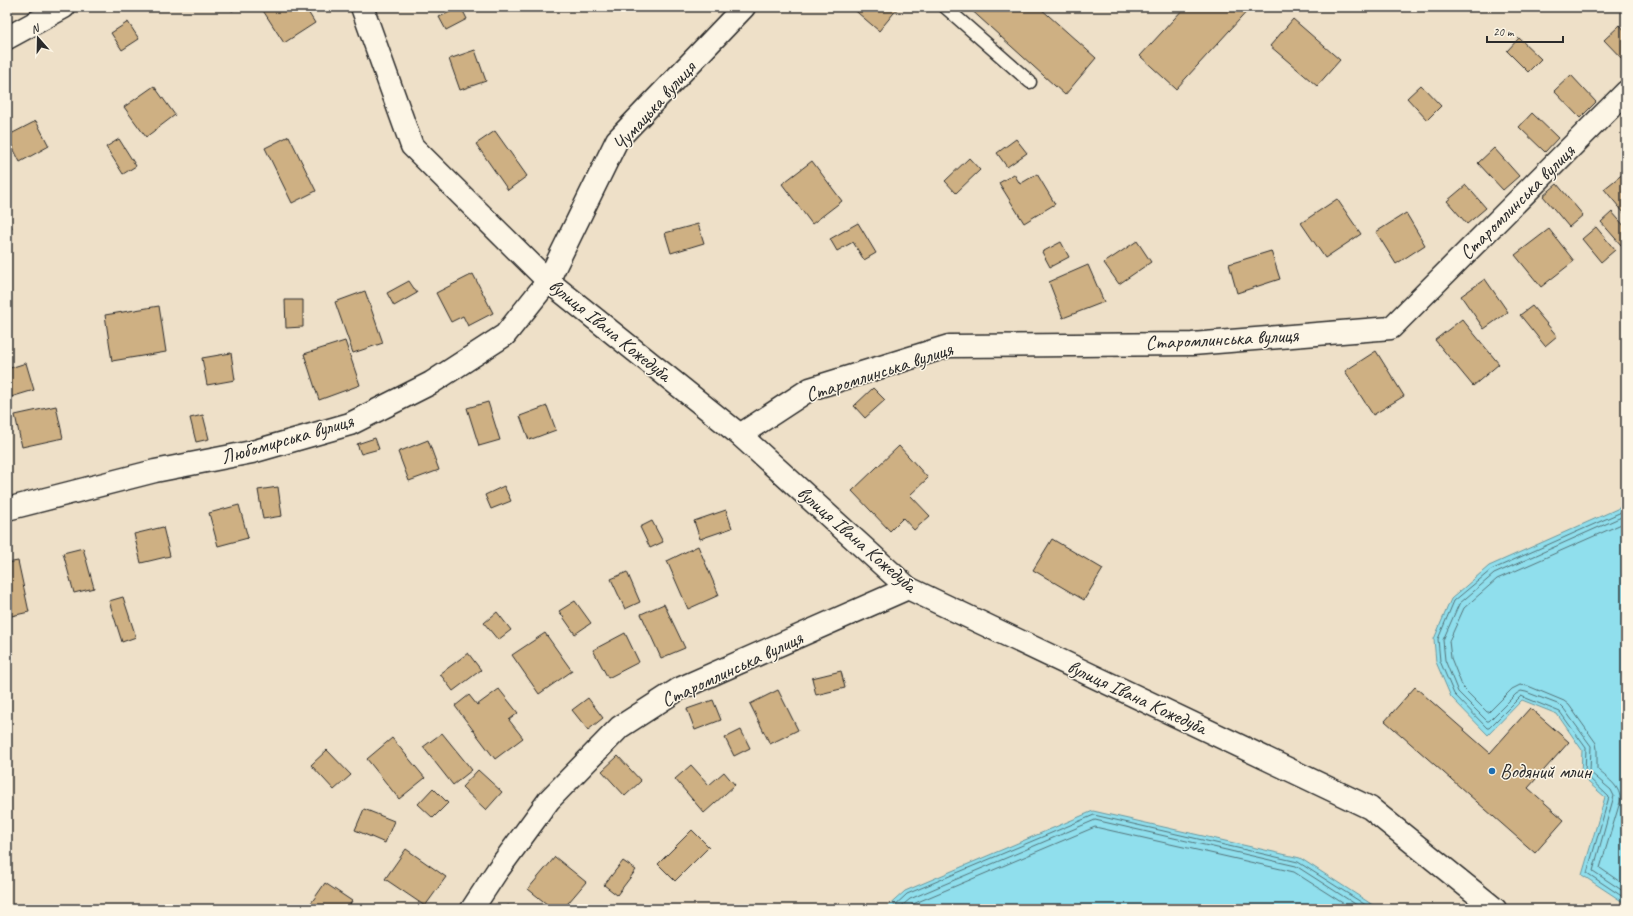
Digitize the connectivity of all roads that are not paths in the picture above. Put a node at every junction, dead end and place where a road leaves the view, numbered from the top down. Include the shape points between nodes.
1 (64, 7) edge
2 (362, 7) edge
3 (744, 7) edge
4 (945, 7) edge
5 (7, 38) edge
6 (1030, 82) dead end
7 (1626, 92) edge
8 (548, 280) junction
9 (740, 435) junction
10 (7, 509) edge
11 (908, 588) junction
12 (472, 909) edge
13 (1495, 909) edge

1 - 5 street
2 - 8 street, вулиця Івана Кожедуба via 412,146
3 - 8 street, Чумацька вулиця via 617,140
4 - 6 lane
7 - 9 street, Старомлинська вулиця via 1391,328 1192,344 949,346 810,389
8 - 9 street, вулиця Івана Кожедуба
8 - 10 street, Любомирська вулиця via 505,335 431,383 350,424 252,452 155,471
9 - 11 street, вулиця Івана Кожедуба
11 - 12 street, Старомлинська вулиця via 679,689 620,727 548,800 496,871
11 - 13 street, вулиця Івана Кожедуба via 1370,808

